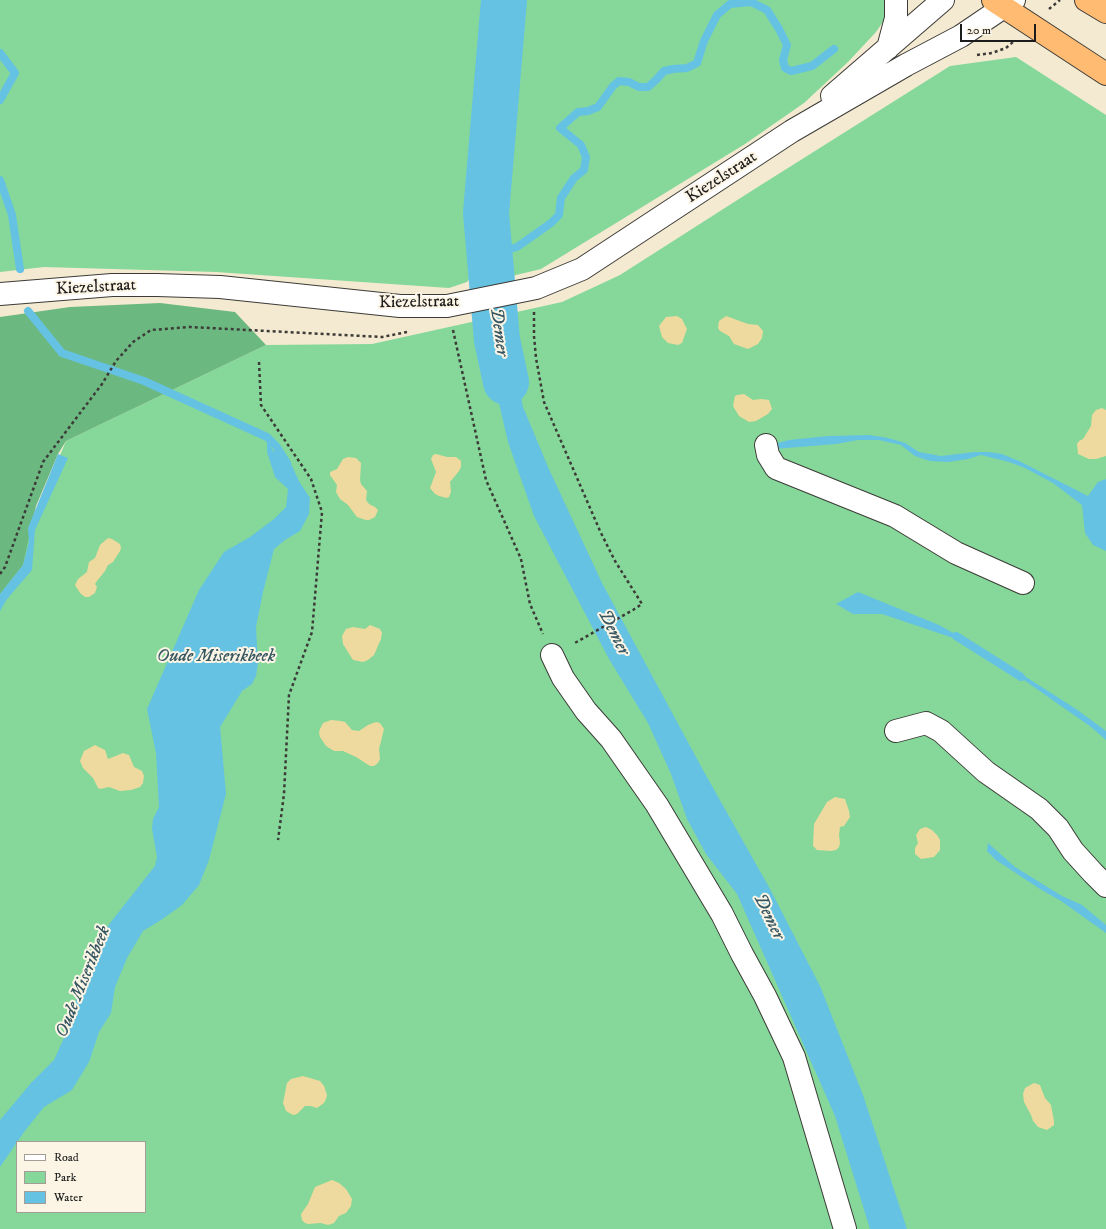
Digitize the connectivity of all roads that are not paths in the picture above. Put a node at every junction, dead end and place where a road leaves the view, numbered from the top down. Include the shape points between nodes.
1 (896, 0) edge
2 (943, 0) edge
3 (1086, 0) edge
4 (1004, 2) edge
5 (1106, 12) edge
6 (888, 48) junction
7 (1106, 74) edge
8 (792, 131) junction
9 (0, 294) edge
10 (766, 445) dead end
11 (1023, 583) dead end
12 (562, 650) road end
13 (896, 731) dead end
14 (1106, 886) edge
15 (846, 1229) edge

1 - 6 street via 896,18
2 - 6 street, Kiezelstraat
3 - 5 highway
4 - 7 highway
4 - 8 street, Kiezelstraat via 961,36
6 - 8 street, Kiezelstraat
8 - 9 street, Kiezelstraat via 582,269 530,289 464,303 447,306 400,306 220,287 157,285 112,285
10 - 11 street via 768,455 776,468 895,516 956,553
12 - 15 street via 563,678 586,711 611,739 657,805 722,914 765,996 794,1057
13 - 14 street via 926,723 941,731 986,772 1039,810 1058,828 1073,851

